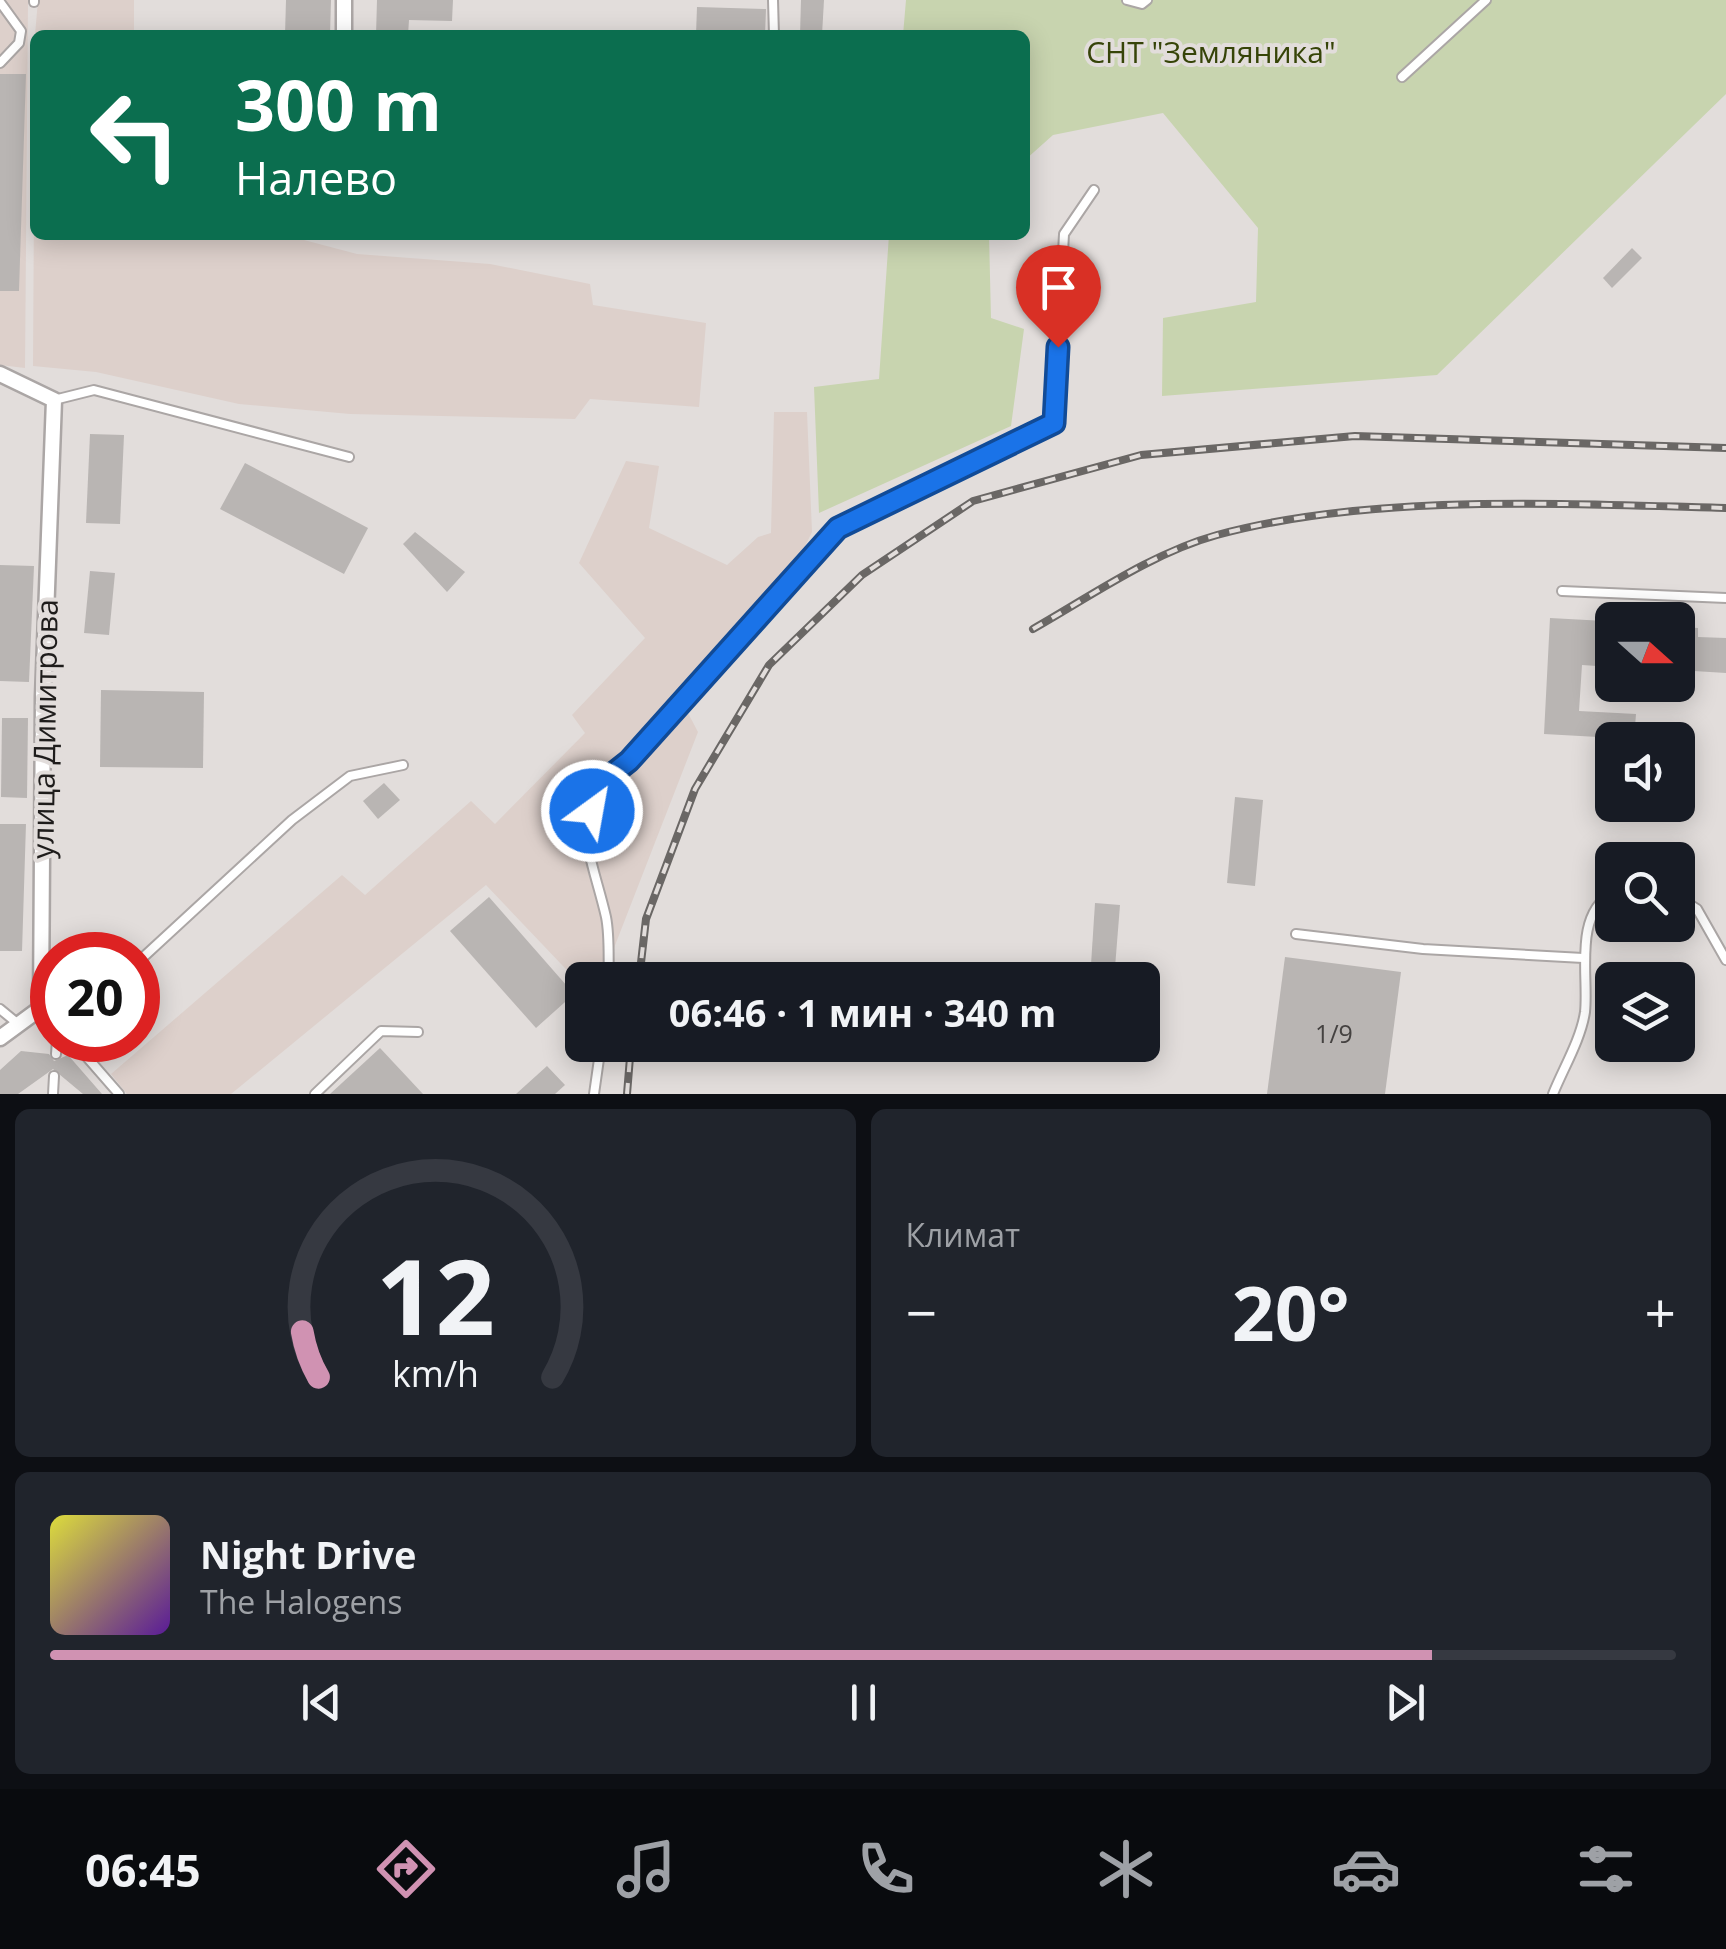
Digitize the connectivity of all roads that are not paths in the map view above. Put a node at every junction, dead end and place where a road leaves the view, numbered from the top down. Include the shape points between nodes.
1 (344, 0) edge
2 (773, 0) edge
3 (1127, 0) edge
4 (1147, 0) edge
5 (1486, 0) edge
6 (0, 2) edge
7 (344, 30) edge
8 (774, 30) edge
9 (0, 63) edge
10 (1402, 77) dead end
11 (1094, 190) dead end
12 (0, 374) edge
13 (54, 400) junction
14 (350, 457) dead end
15 (1562, 592) dead end
16 (1726, 598) edge
17 (403, 765) dead end
18 (1695, 907) edge
19 (1595, 914) edge
20 (45, 932) edge
21 (1296, 934) dead end
22 (160, 942) edge
23 (1583, 958) junction
24 (1726, 960) edge
25 (608, 962) edge
26 (0, 1009) edge
27 (30, 1016) edge
28 (16, 1024) junction
29 (418, 1032) dead end
30 (0, 1038) edge
31 (92, 1062) edge
32 (599, 1062) edge
33 (54, 1076) dead end
34 (53, 1094) edge
35 (120, 1094) edge
36 (314, 1094) edge
37 (594, 1094) edge
38 (1553, 1094) edge

1 - 7 street
2 - 8 lane
3 - 4 lane
5 - 10 lane
6 - 9 lane via 21,31 20,43
11 - 25 lane via 1064,234 1054,423 838,528 629,761 600,784 584,838 607,921
12 - 13 street
13 - 14 lane via 94,390
13 - 20 street, улица Димитрова via 43,697
15 - 16 lane
17 - 22 lane via 350,776
18 - 24 lane
19 - 23 lane
21 - 23 lane via 1424,950
23 - 38 lane via 1584,1014
26 - 28 lane
27 - 28 street
28 - 30 street
29 - 36 lane via 381,1030
31 - 35 lane
32 - 37 lane
33 - 34 lane

